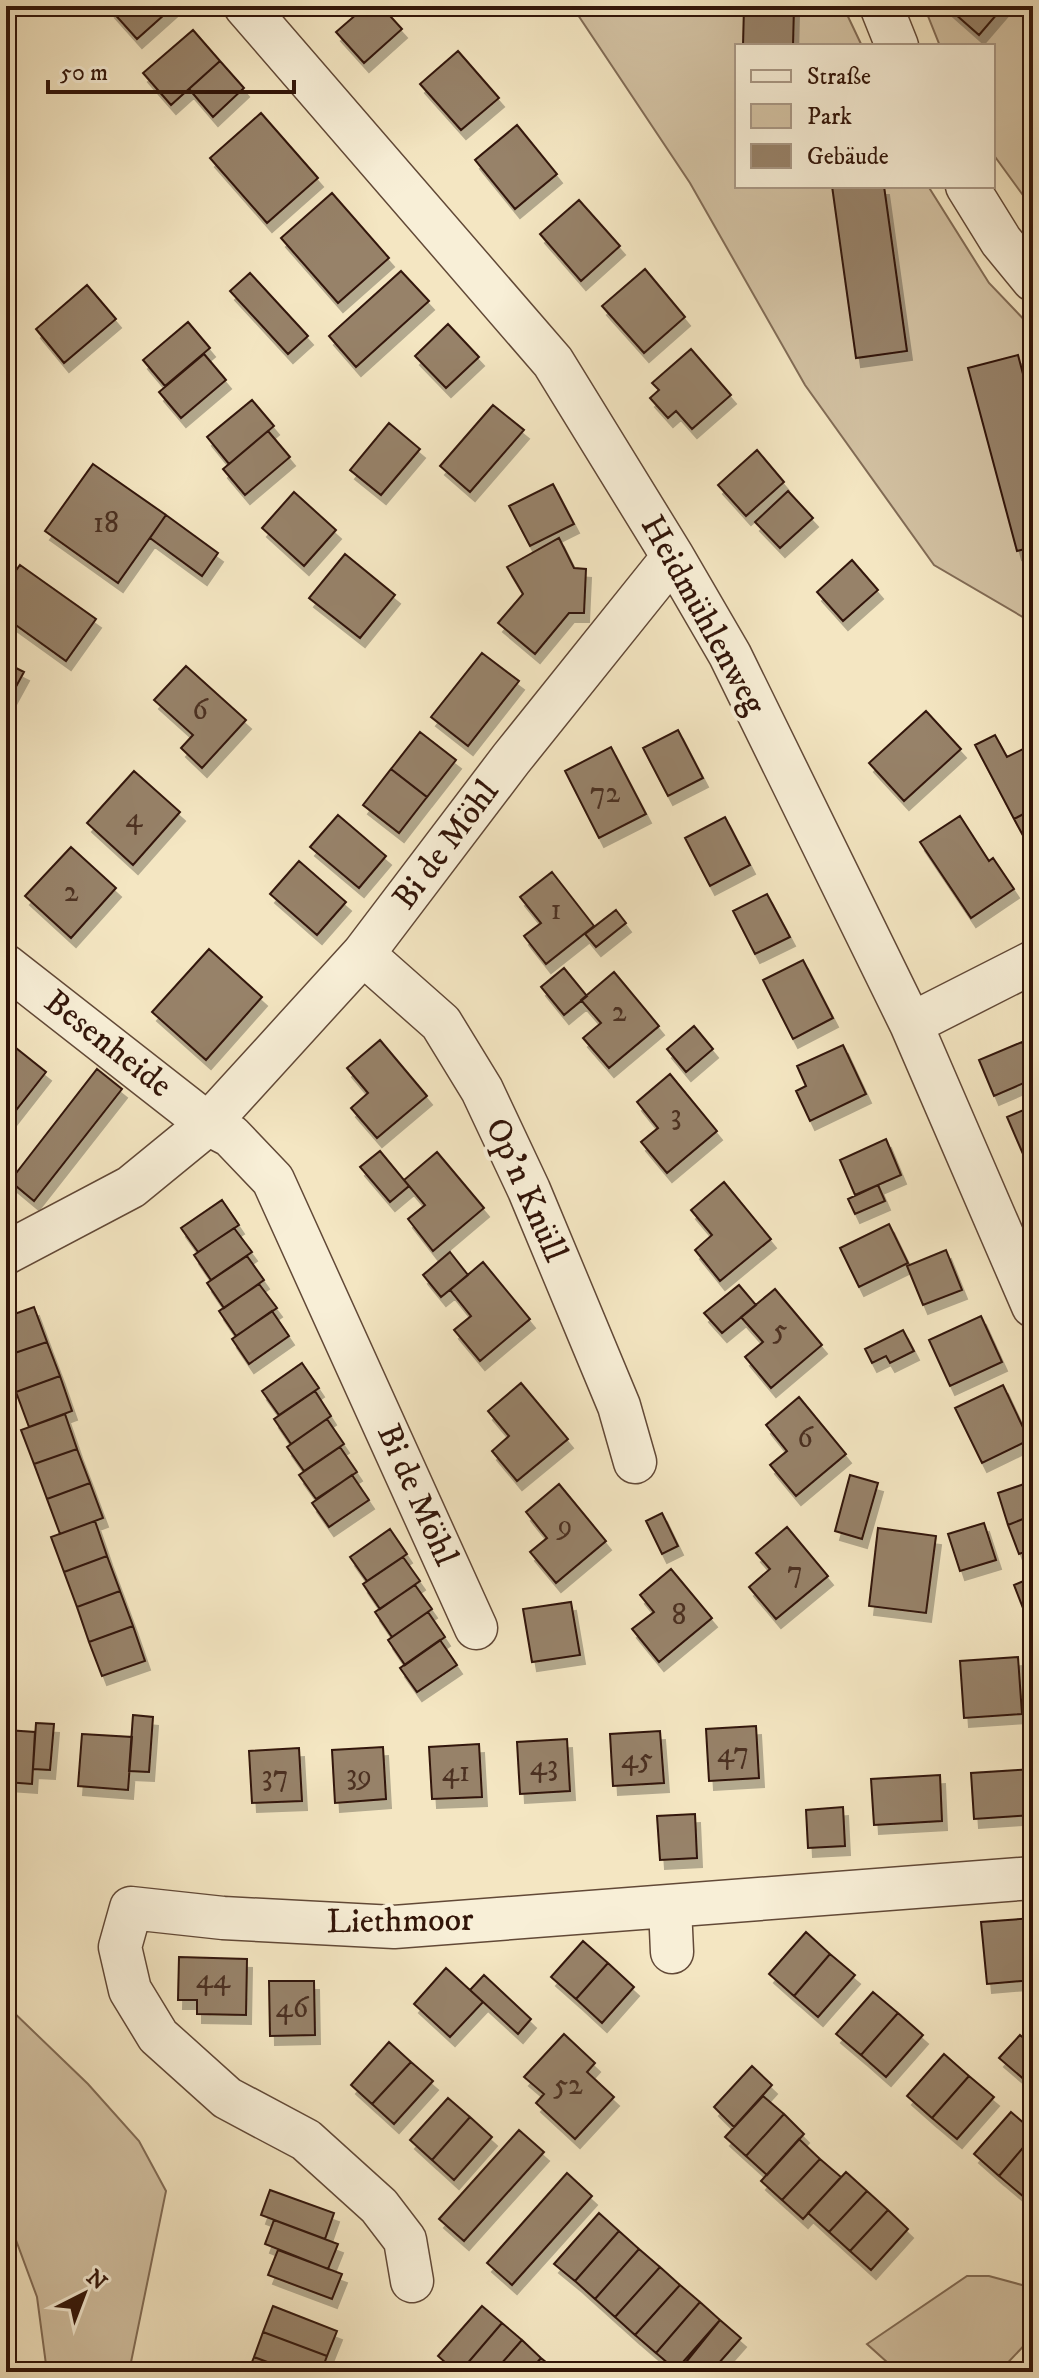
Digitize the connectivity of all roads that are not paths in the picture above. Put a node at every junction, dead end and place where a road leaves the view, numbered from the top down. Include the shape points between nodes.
1 (245, 6) edge
2 (881, 6) edge
3 (896, 44) edge
4 (968, 188) edge
5 (1033, 280) edge
6 (673, 557) junction
7 (363, 954) junction
8 (1033, 962) edge
9 (6, 966) edge
10 (911, 1024) junction
11 (208, 1124) junction
12 (6, 1253) edge
13 (1033, 1306) edge
14 (635, 1462) dead end
15 (476, 1628) dead end
16 (1033, 1878) edge
17 (670, 1907) junction
18 (672, 1952) dead end
19 (412, 2281) dead end

1 - 6 street, Heidmühlenweg via 553,362
2 - 3 street
4 - 5 street
6 - 7 street, Bi de Möhl
6 - 10 street, Heidmühlenweg via 730,655
7 - 11 street, Bi de Möhl
7 - 14 street, Op'n Knüll via 441,1023 482,1090 619,1406
8 - 10 street
9 - 11 street, Besenheide
10 - 13 street, Heidmühlenweg
11 - 12 street, Bi de Möhl via 131,1187
11 - 15 street, Bi de Möhl via 231,1136 273,1180
16 - 17 street, Liethmoor
17 - 18 street
17 - 19 street, Liethmoor via 394,1927 131,1908 120,1947 130,1990 158,2036 227,2098 306,2140 379,2206 405,2240

